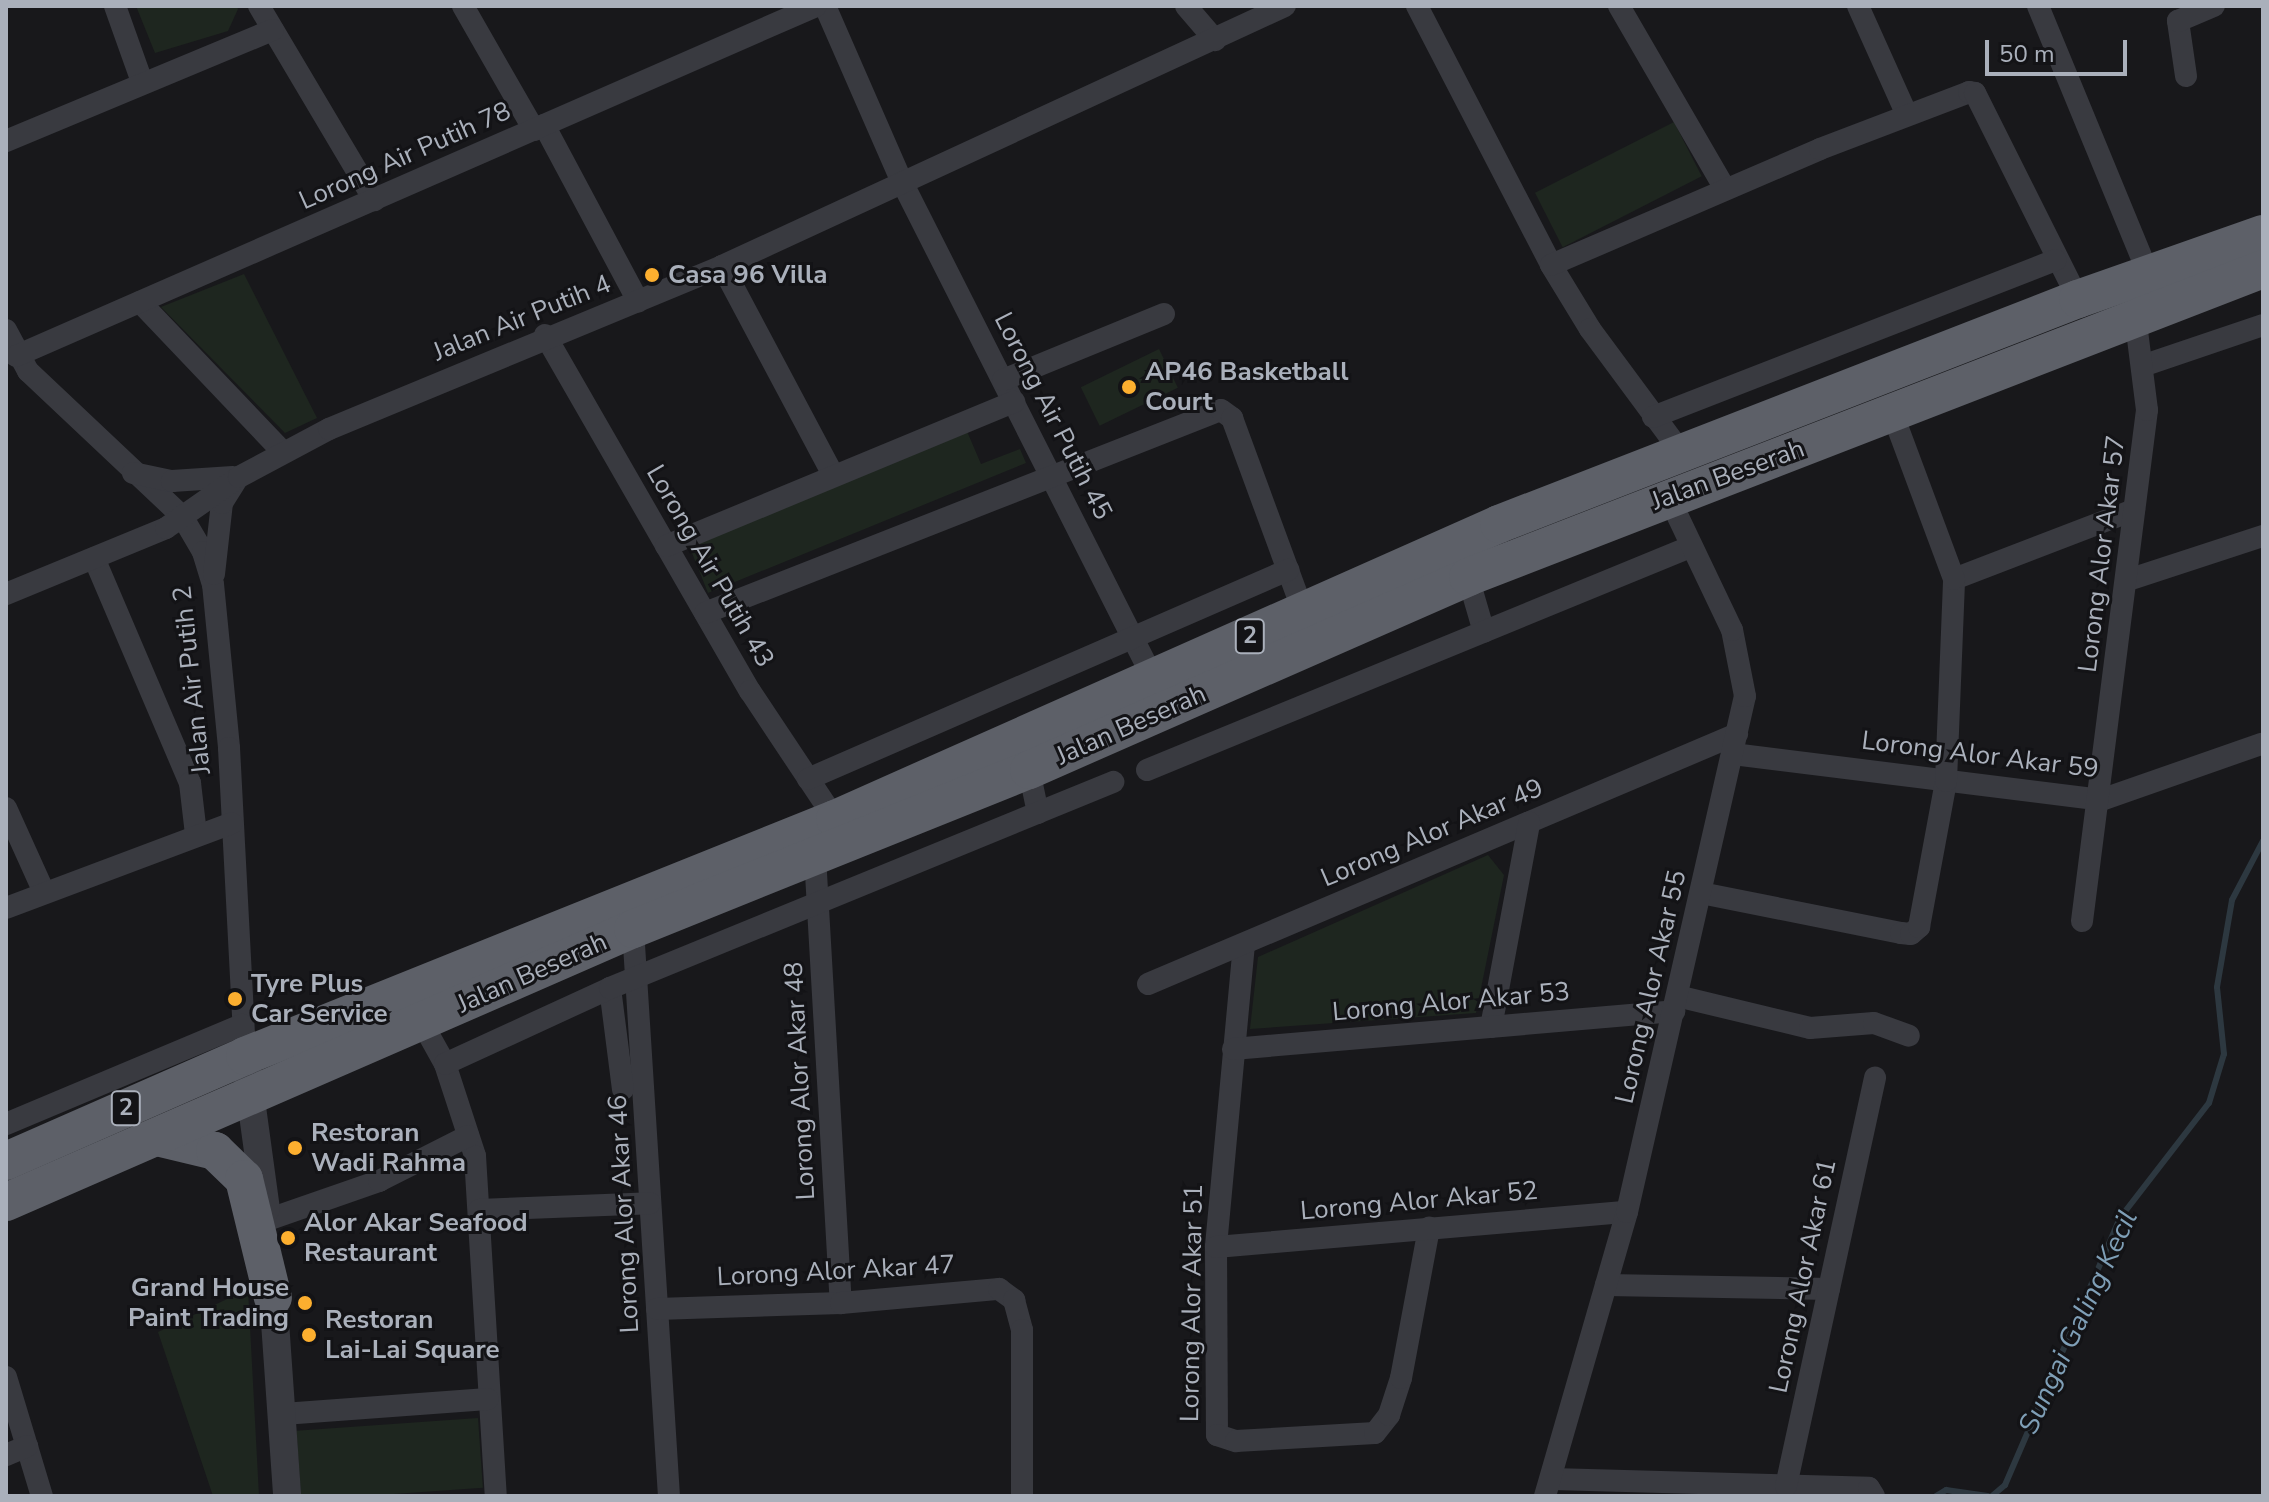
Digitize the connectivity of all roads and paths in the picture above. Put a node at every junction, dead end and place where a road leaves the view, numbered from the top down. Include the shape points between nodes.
1 (115, 6) edge
2 (259, 6) edge
3 (463, 6) edge
4 (816, 6) edge
5 (825, 6) edge
6 (1186, 6) edge
7 (1285, 6) edge
8 (1417, 6) edge
9 (1619, 6) edge
10 (1858, 6) edge
11 (2038, 6) edge
12 (2214, 6) edge
13 (273, 30) junction
14 (1215, 40) junction
15 (2186, 76) dead end
16 (142, 82) junction
17 (1906, 113) junction
18 (539, 128) junction
19 (6, 141) edge
20 (902, 182) junction
21 (1725, 189) junction
22 (374, 200) junction
23 (2263, 234) edge
24 (2055, 260) junction
25 (1551, 265) junction
26 (722, 266) junction
27 (2263, 269) edge
28 (2148, 273) junction
29 (2078, 299) junction
30 (638, 301) junction
31 (140, 302) junction
32 (1164, 314) dead end
33 (2135, 315) junction
34 (2263, 325) edge
35 (6, 330) edge
36 (545, 335) junction
37 (16, 356) junction
38 (2145, 365) junction
39 (1003, 380) junction
40 (1014, 402) junction
41 (1893, 415) junction
42 (1653, 417) junction
43 (283, 452) junction
44 (1681, 452) junction
45 (131, 473) junction
46 (832, 473) junction
47 (239, 477) junction
48 (1053, 480) junction
49 (1668, 496) junction
50 (2134, 510) junction
51 (182, 516) junction
52 (2263, 536) edge
53 (666, 546) junction
54 (1690, 547) junction
55 (94, 558) junction
56 (1288, 570) junction
57 (1468, 577) junction
58 (1954, 579) junction
59 (2128, 580) junction
60 (213, 584) junction
61 (6, 594) edge
62 (705, 613) junction
63 (1304, 614) junction
64 (1484, 632) junction
65 (1134, 641) junction
66 (1152, 676) junction
67 (1735, 744) junction
68 (2261, 744) dead end
69 (1029, 770) junction
70 (1147, 770) dead end
71 (808, 779) junction
72 (1946, 781) junction
73 (1113, 782) dead end
74 (2101, 800) junction
75 (6, 808) edge
76 (1038, 813) junction
77 (835, 819) junction
78 (232, 823) junction
79 (1529, 823) junction
80 (196, 834) junction
81 (815, 856) junction
82 (44, 892) junction
83 (1701, 893) junction
84 (819, 903) junction
85 (6, 908) edge
86 (2082, 921) dead end
87 (633, 929) junction
88 (1244, 944) junction
89 (636, 977) junction
90 (1148, 984) dead end
91 (610, 988) junction
92 (1675, 1003) junction
93 (421, 1021) junction
94 (1491, 1027) junction
95 (1909, 1036) dead end
96 (243, 1040) junction
97 (1233, 1049) junction
98 (445, 1064) junction
99 (1875, 1078) dead end
100 (623, 1089) dead end
101 (251, 1096) junction
102 (6, 1124) edge
103 (468, 1136) junction
104 (157, 1137) junction
105 (6, 1161) edge
106 (6, 1202) edge
107 (650, 1203) junction
108 (479, 1210) junction
109 (1627, 1212) junction
110 (267, 1220) junction
111 (1429, 1228) junction
112 (1216, 1247) junction
113 (1606, 1285) junction
114 (1829, 1289) junction
115 (273, 1298) junction
116 (841, 1303) junction
117 (657, 1309) junction
118 (6, 1377) edge
119 (487, 1399) junction
120 (283, 1414) junction
121 (16, 1451) edge
122 (1786, 1486) junction
123 (1548, 1488) edge
124 (1729, 1490) edge
125 (1871, 1492) edge
126 (42, 1496) edge
127 (287, 1496) edge
128 (496, 1496) edge
129 (669, 1496) edge
130 (1022, 1496) edge

1 - 16 street
2 - 13 street
3 - 18 street
4 - 18 street, Lorong Air Putih 78
5 - 20 street, Lorong Air Putih 45
6 - 14 street
7 - 14 street, Jalan Air Putih 4
8 - 25 street
9 - 21 street
10 - 17 street
11 - 28 street
12 - 15 street via 2178,21
13 - 16 street
13 - 22 street
14 - 20 street, Jalan Air Putih 4
16 - 19 street
17 - 21 street
17 - 24 street via 1975,93
18 - 22 street, Lorong Air Putih 78
18 - 30 street
20 - 26 street, Jalan Air Putih 4
20 - 39 street, Lorong Air Putih 45
21 - 25 street
22 - 31 street, Lorong Air Putih 78
23 - 28 highway, Jalan Beserah / 2
24 - 29 street
24 - 42 street
25 - 42 street
26 - 30 street, Jalan Air Putih 4
26 - 46 street
27 - 33 highway, Jalan Beserah / 2
28 - 29 highway, Jalan Beserah / 2
29 - 44 highway, Jalan Beserah / 2
30 - 36 street, Jalan Air Putih 4
31 - 37 street, Lorong Air Putih 78
31 - 43 street
32 - 39 street
33 - 38 street, Lorong Alor Akar 57
33 - 41 highway, Jalan Beserah / 2
34 - 38 street
35 - 37 street, Jalan Air Putih 2
36 - 43 street, Jalan Air Putih 4
36 - 53 street, Lorong Air Putih 43
37 - 45 street, Jalan Air Putih 2
38 - 50 street, Lorong Alor Akar 57 via 2147,410
39 - 40 street, Lorong Air Putih 45
40 - 46 street
40 - 48 street, Lorong Air Putih 45
41 - 49 highway, Jalan Beserah / 2
41 - 58 street
42 - 44 street
43 - 47 street, Jalan Air Putih 4
44 - 63 highway, Jalan Beserah / 2 via 1499,524
45 - 47 street via 172,481
45 - 51 street, Jalan Air Putih 2
46 - 53 street
47 - 51 street, Jalan Air Putih 4
47 - 60 street via 222,503
48 - 56 street via 1210,413 1228,411
48 - 62 street
48 - 65 street, Lorong Air Putih 45
49 - 54 street, Lorong Alor Akar 55
49 - 57 highway, Jalan Beserah / 2
50 - 58 street
50 - 59 street, Lorong Alor Akar 57
51 - 55 street, Jalan Air Putih 4
51 - 60 street, Jalan Air Putih 2 via 203,552
52 - 59 street
53 - 62 street, Lorong Air Putih 43
54 - 64 street
54 - 67 street, Lorong Alor Akar 55 via 1732,630 1745,696
55 - 61 street, Jalan Air Putih 4
55 - 80 street via 190,783
56 - 63 street
56 - 65 street
57 - 64 street
57 - 69 highway, Jalan Beserah / 2
58 - 72 street
59 - 74 street, Lorong Alor Akar 57
60 - 78 street, Jalan Air Putih 2
62 - 71 street, Lorong Air Putih 43
63 - 66 highway, Jalan Beserah / 2
64 - 70 street
65 - 66 street, Lorong Air Putih 45
65 - 71 street
66 - 77 highway, Jalan Beserah / 2
67 - 72 street, Lorong Alor Akar 59
67 - 79 street, Lorong Alor Akar 49
67 - 83 street, Lorong Alor Akar 55
68 - 74 street, Lorong Alor Akar 59
69 - 76 street
69 - 81 highway, Jalan Beserah / 2
71 - 77 street, Lorong Air Putih 43
72 - 74 street, Lorong Alor Akar 59
72 - 83 street via 1919,927 1911,934
73 - 76 street
74 - 86 street, Lorong Alor Akar 57
75 - 82 street
76 - 84 street
77 - 96 highway, Jalan Beserah / 2
78 - 80 street
78 - 96 street, Jalan Air Putih 2
79 - 88 street, Lorong Alor Akar 49
79 - 94 street
80 - 82 street
81 - 84 street, Lorong Alor Akar 48
81 - 87 highway, Jalan Beserah / 2
82 - 85 street
83 - 92 street, Lorong Alor Akar 55
84 - 89 street
84 - 116 street, Lorong Alor Akar 48
87 - 89 street, Lorong Alor Akar 46
87 - 93 highway, Jalan Beserah / 2
88 - 90 street, Lorong Alor Akar 49
88 - 97 street, Lorong Alor Akar 51
89 - 91 street
89 - 107 street, Lorong Alor Akar 46
91 - 98 street
91 - 100 street
92 - 94 street, Lorong Alor Akar 53
92 - 95 street via 1810,1028 1874,1023
92 - 109 street, Lorong Alor Akar 55
93 - 98 street
93 - 101 highway, Jalan Beserah / 2
94 - 97 street, Lorong Alor Akar 53
96 - 101 street
96 - 102 street
96 - 105 highway, Jalan Beserah / 2
97 - 112 street, Lorong Alor Akar 51
98 - 103 street
99 - 114 street, Lorong Alor Akar 61
101 - 104 highway, Jalan Beserah / 2
101 - 110 street
103 - 108 street
103 - 110 street via 379,1181
104 - 106 highway, Jalan Beserah / 2
104 - 115 highway via 215,1151 244,1179
107 - 108 street
107 - 117 street, Lorong Alor Akar 46
108 - 119 street
109 - 111 street, Lorong Alor Akar 52
109 - 113 street, Lorong Alor Akar 55
110 - 115 street
111 - 112 street, Lorong Alor Akar 52
111 - 112 street, Lorong Alor Akar 51 via 1401,1378 1389,1415 1367,1436 1236,1441 1217,1435
113 - 114 street
113 - 123 street, Lorong Alor Akar 55
114 - 122 street, Lorong Alor Akar 61
115 - 120 street
116 - 117 street, Lorong Alor Akar 47
116 - 130 street, Lorong Alor Akar 47 via 999,1289 1014,1300 1022,1330
117 - 129 street, Lorong Alor Akar 46
118 - 121 street
119 - 120 street
119 - 128 street
120 - 127 street
121 - 126 street
122 - 124 street
122 - 125 street
123 - 124 street

